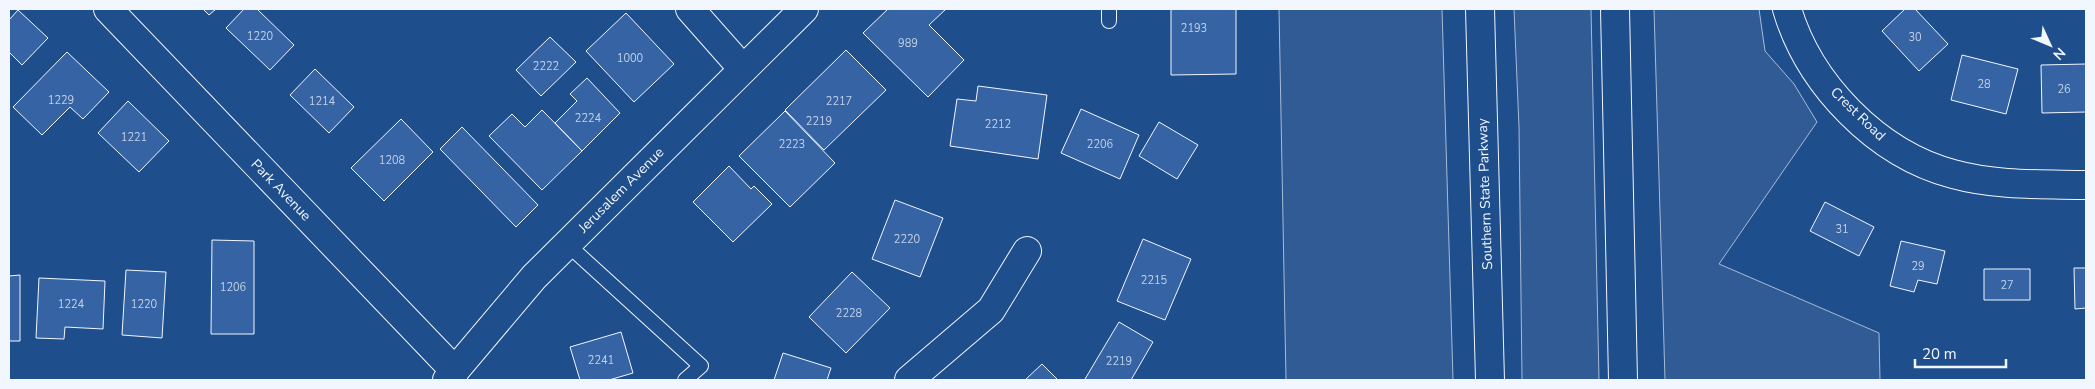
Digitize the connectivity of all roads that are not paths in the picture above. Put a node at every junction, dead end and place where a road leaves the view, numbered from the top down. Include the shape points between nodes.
1 (108, 9) edge
2 (690, 9) edge
3 (804, 9) edge
4 (1480, 9) edge
5 (1615, 9) edge
6 (1787, 9) edge
7 (743, 69) junction
8 (2086, 185) edge
9 (567, 244) junction
10 (1027, 251) dead end
11 (451, 376) edge
12 (685, 380) edge
13 (909, 380) edge
14 (1490, 380) edge
15 (1624, 380) edge

1 - 11 main road, Park Avenue
2 - 7 main road
3 - 7 main road, Jerusalem Avenue
4 - 14 main road, Southern State Parkway
5 - 15 main road
6 - 8 main road, Crest Road via 1800,42 1822,79 1870,130 1908,156 1937,170 1972,178 2023,184
7 - 9 main road, Jerusalem Avenue
9 - 11 main road, Jerusalem Avenue via 534,277
9 - 12 lane via 701,366
10 - 13 main road via 991,310

